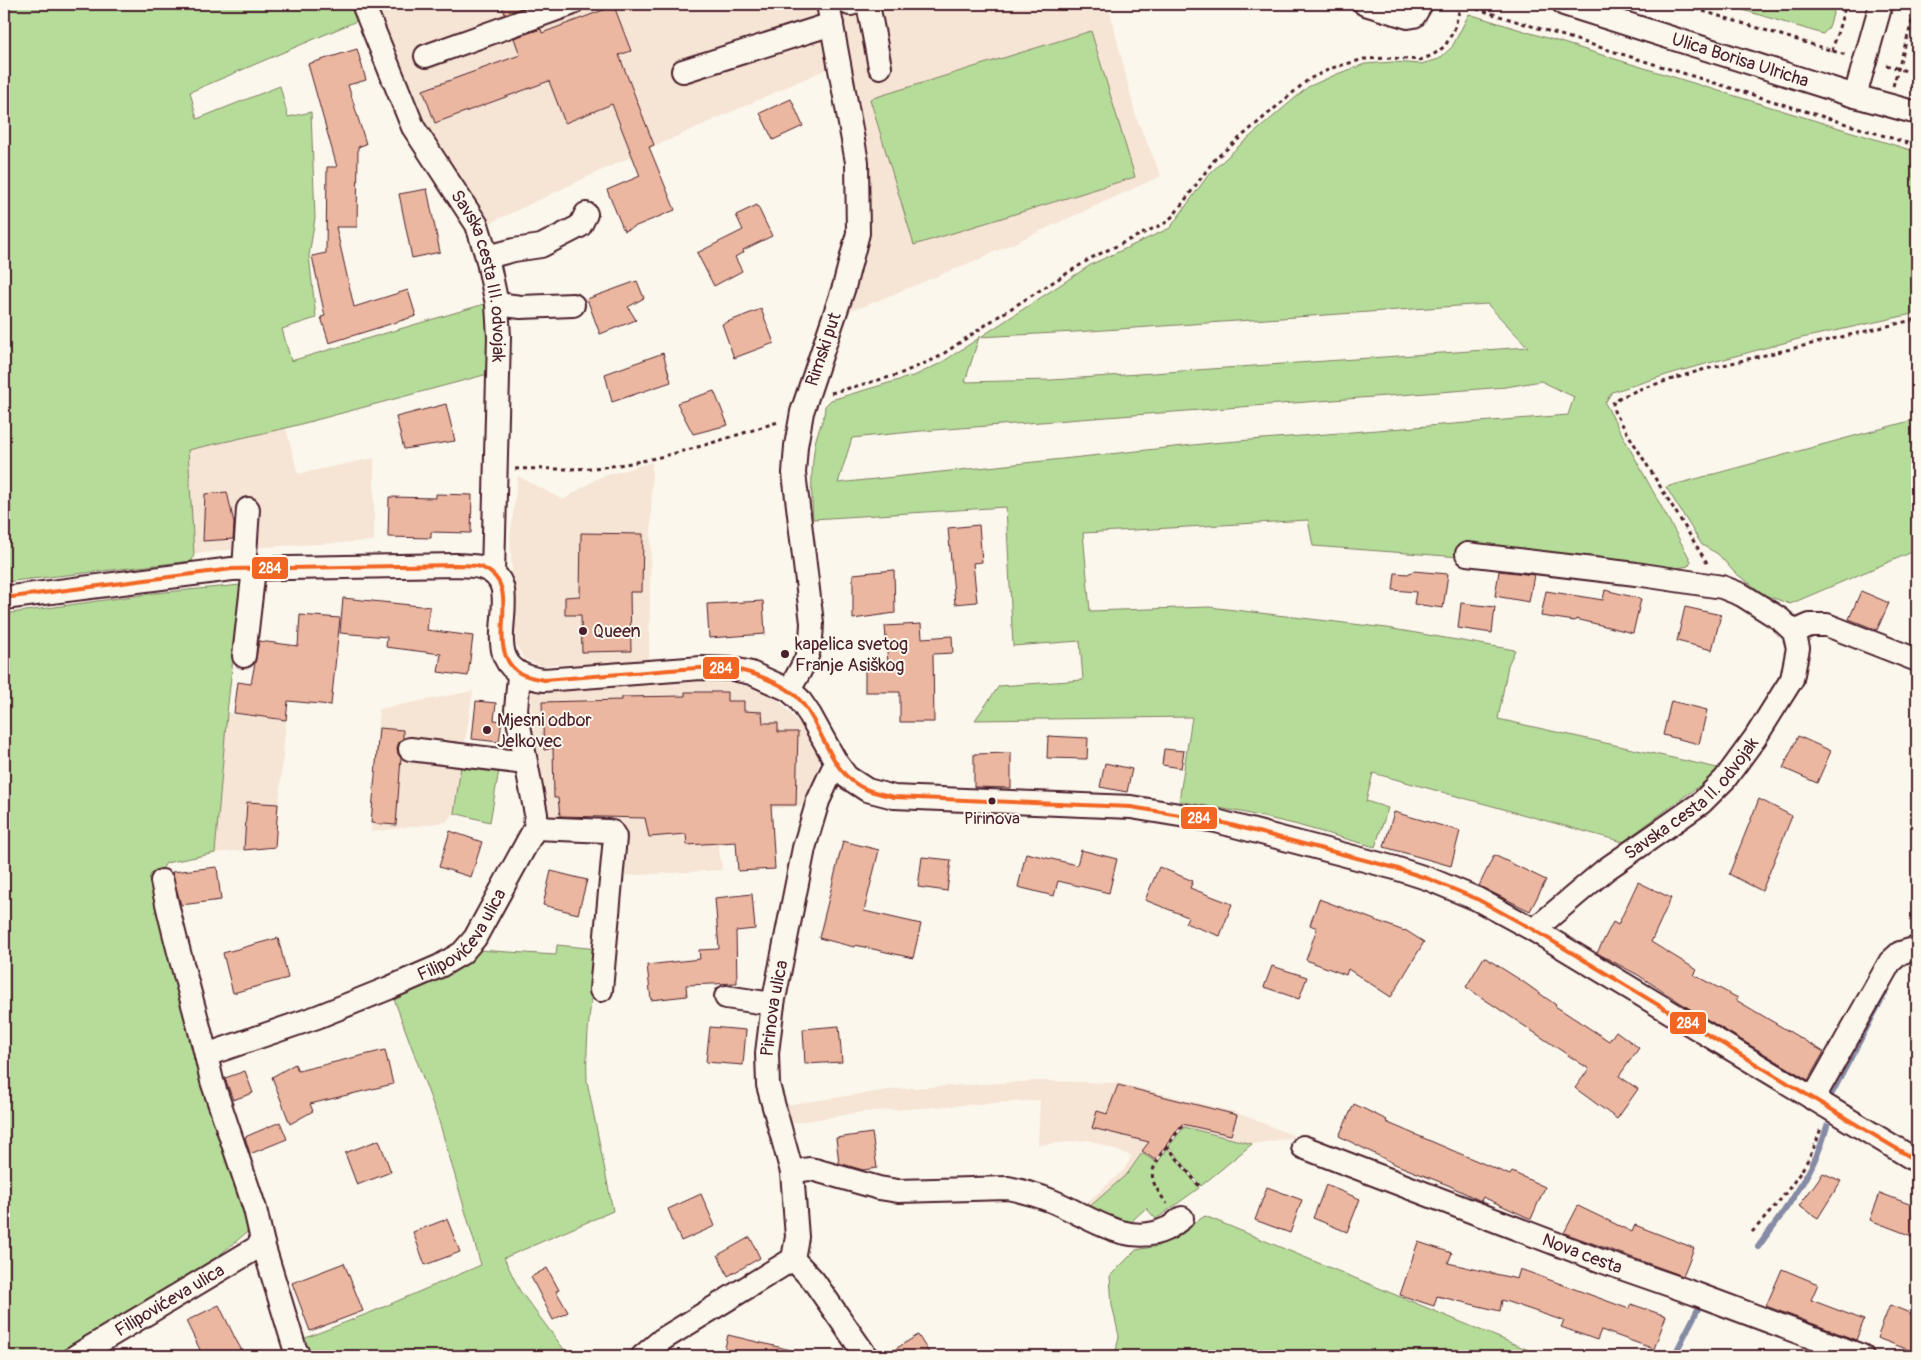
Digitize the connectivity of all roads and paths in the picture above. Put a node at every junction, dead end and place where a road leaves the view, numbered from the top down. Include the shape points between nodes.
1 (363, 4) edge
2 (868, 4) edge
3 (1365, 4) edge
4 (1421, 4) edge
5 (1461, 4) edge
6 (1564, 4) edge
7 (1680, 4) edge
8 (1846, 4) edge
9 (1881, 4) edge
10 (1917, 6) edge
11 (561, 7) edge
12 (830, 14) edge
13 (1832, 51) junction
14 (426, 56) dead end
15 (1865, 60) junction
16 (880, 67) dead end
17 (1898, 68) junction
18 (683, 71) dead end
19 (1917, 74) edge
20 (1855, 96) junction
21 (1917, 113) edge
22 (1917, 146) edge
23 (586, 214) dead end
24 (487, 257) junction
25 (497, 304) junction
26 (573, 305) dead end
27 (1917, 319) edge
28 (830, 393) dead end
29 (786, 420) dead end
30 (496, 468) junction
31 (248, 509) dead end
32 (1467, 554) dead end
33 (249, 569) junction
34 (493, 573) junction
35 (1722, 587) junction
36 (4, 598) edge
37 (1794, 632) junction
38 (244, 656) dead end
39 (1917, 660) edge
40 (519, 675) junction
41 (789, 690) junction
42 (410, 749) dead end
43 (836, 762) junction
44 (526, 764) junction
45 (534, 828) junction
46 (162, 881) dead end
47 (1534, 930) junction
48 (1917, 948) edge
49 (601, 990) dead end
50 (726, 997) dead end
51 (773, 1004) junction
52 (206, 1056) junction
53 (1820, 1103) junction
54 (1182, 1126) dead end
55 (1167, 1146) junction
56 (1302, 1147) dead end
57 (1917, 1161) edge
58 (792, 1172) junction
59 (1200, 1187) dead end
60 (1176, 1213) joint
61 (1752, 1232) dead end
62 (263, 1244) junction
63 (793, 1259) junction
64 (76, 1356) edge
65 (298, 1356) edge
66 (643, 1356) edge
67 (866, 1356) edge
68 (1862, 1356) edge

1 - 24 street, Savska cesta III. odvojak via 413,127 477,225
2 - 16 street
3 - 4 street via 1408,17 1414,16
5 - 22 path
5 - 28 path via 1454,30 1445,46 1433,55 1420,60 1364,59 1309,79 1215,159 1165,223 1092,257 937,358 897,375
6 - 20 street, Ulica Borisa Ulricha
7 - 13 path
8 - 13 path
9 - 15 street
10 - 17 path
11 - 14 street
12 - 18 street
12 - 41 street, Rimski put via 857,162 858,233 844,287 802,412 796,446 794,473 812,623 807,659
13 - 15 path
15 - 17 path
15 - 20 street
17 - 19 path
20 - 21 street, Ulica Borisa Ulricha
23 - 24 street via 580,226 541,246
24 - 25 street, Savska cesta III. odvojak
25 - 26 street via 521,307
25 - 30 street, Savska cesta III. odvojak
27 - 35 path via 1702,370 1613,402 1614,411
29 - 30 path via 634,462 592,468
30 - 34 street, Savska cesta III. odvojak
31 - 33 street
32 - 35 street
33 - 34 street via 456,565 483,568
33 - 36 street
33 - 38 street
34 - 40 street via 503,590 502,651 505,661
35 - 37 street via 1742,595
37 - 39 street via 1810,625 1828,625
37 - 47 street, Savska cesta II. odvojak via 1798,648 1792,679 1725,779 1701,803 1605,870
40 - 41 street via 544,680 701,668 751,673
40 - 44 street, Filipovićeva ulica via 516,710
41 - 43 street via 810,715
42 - 44 street
43 - 47 street via 846,777 867,790 894,798 1131,807 1216,821 1429,879
43 - 51 street, Pirinova ulica via 818,802 804,848
44 - 45 street, Filipovićeva ulica via 536,814
45 - 49 street via 608,831 615,837
45 - 52 street, Filipovićeva ulica via 475,938 462,953 431,970 335,1010
46 - 52 street
47 - 53 street
48 - 53 street via 1900,953 1890,962
50 - 51 street
51 - 58 street, Pirinova ulica via 767,1053 768,1084
52 - 62 street
53 - 57 street
53 - 61 path via 1817,1142 1771,1212
54 - 55 path
55 - 59 path
55 - 60 path via 1152,1173 1155,1187
56 - 68 street, Nova cesta
58 - 60 street via 816,1170 898,1191 1008,1188 1051,1200 1114,1230 1130,1234 1151,1234 1167,1229
58 - 63 street, Pirinova ulica via 797,1237
62 - 64 street, Filipovićeva ulica
62 - 65 street
63 - 66 street via 663,1339
63 - 67 street via 813,1280

